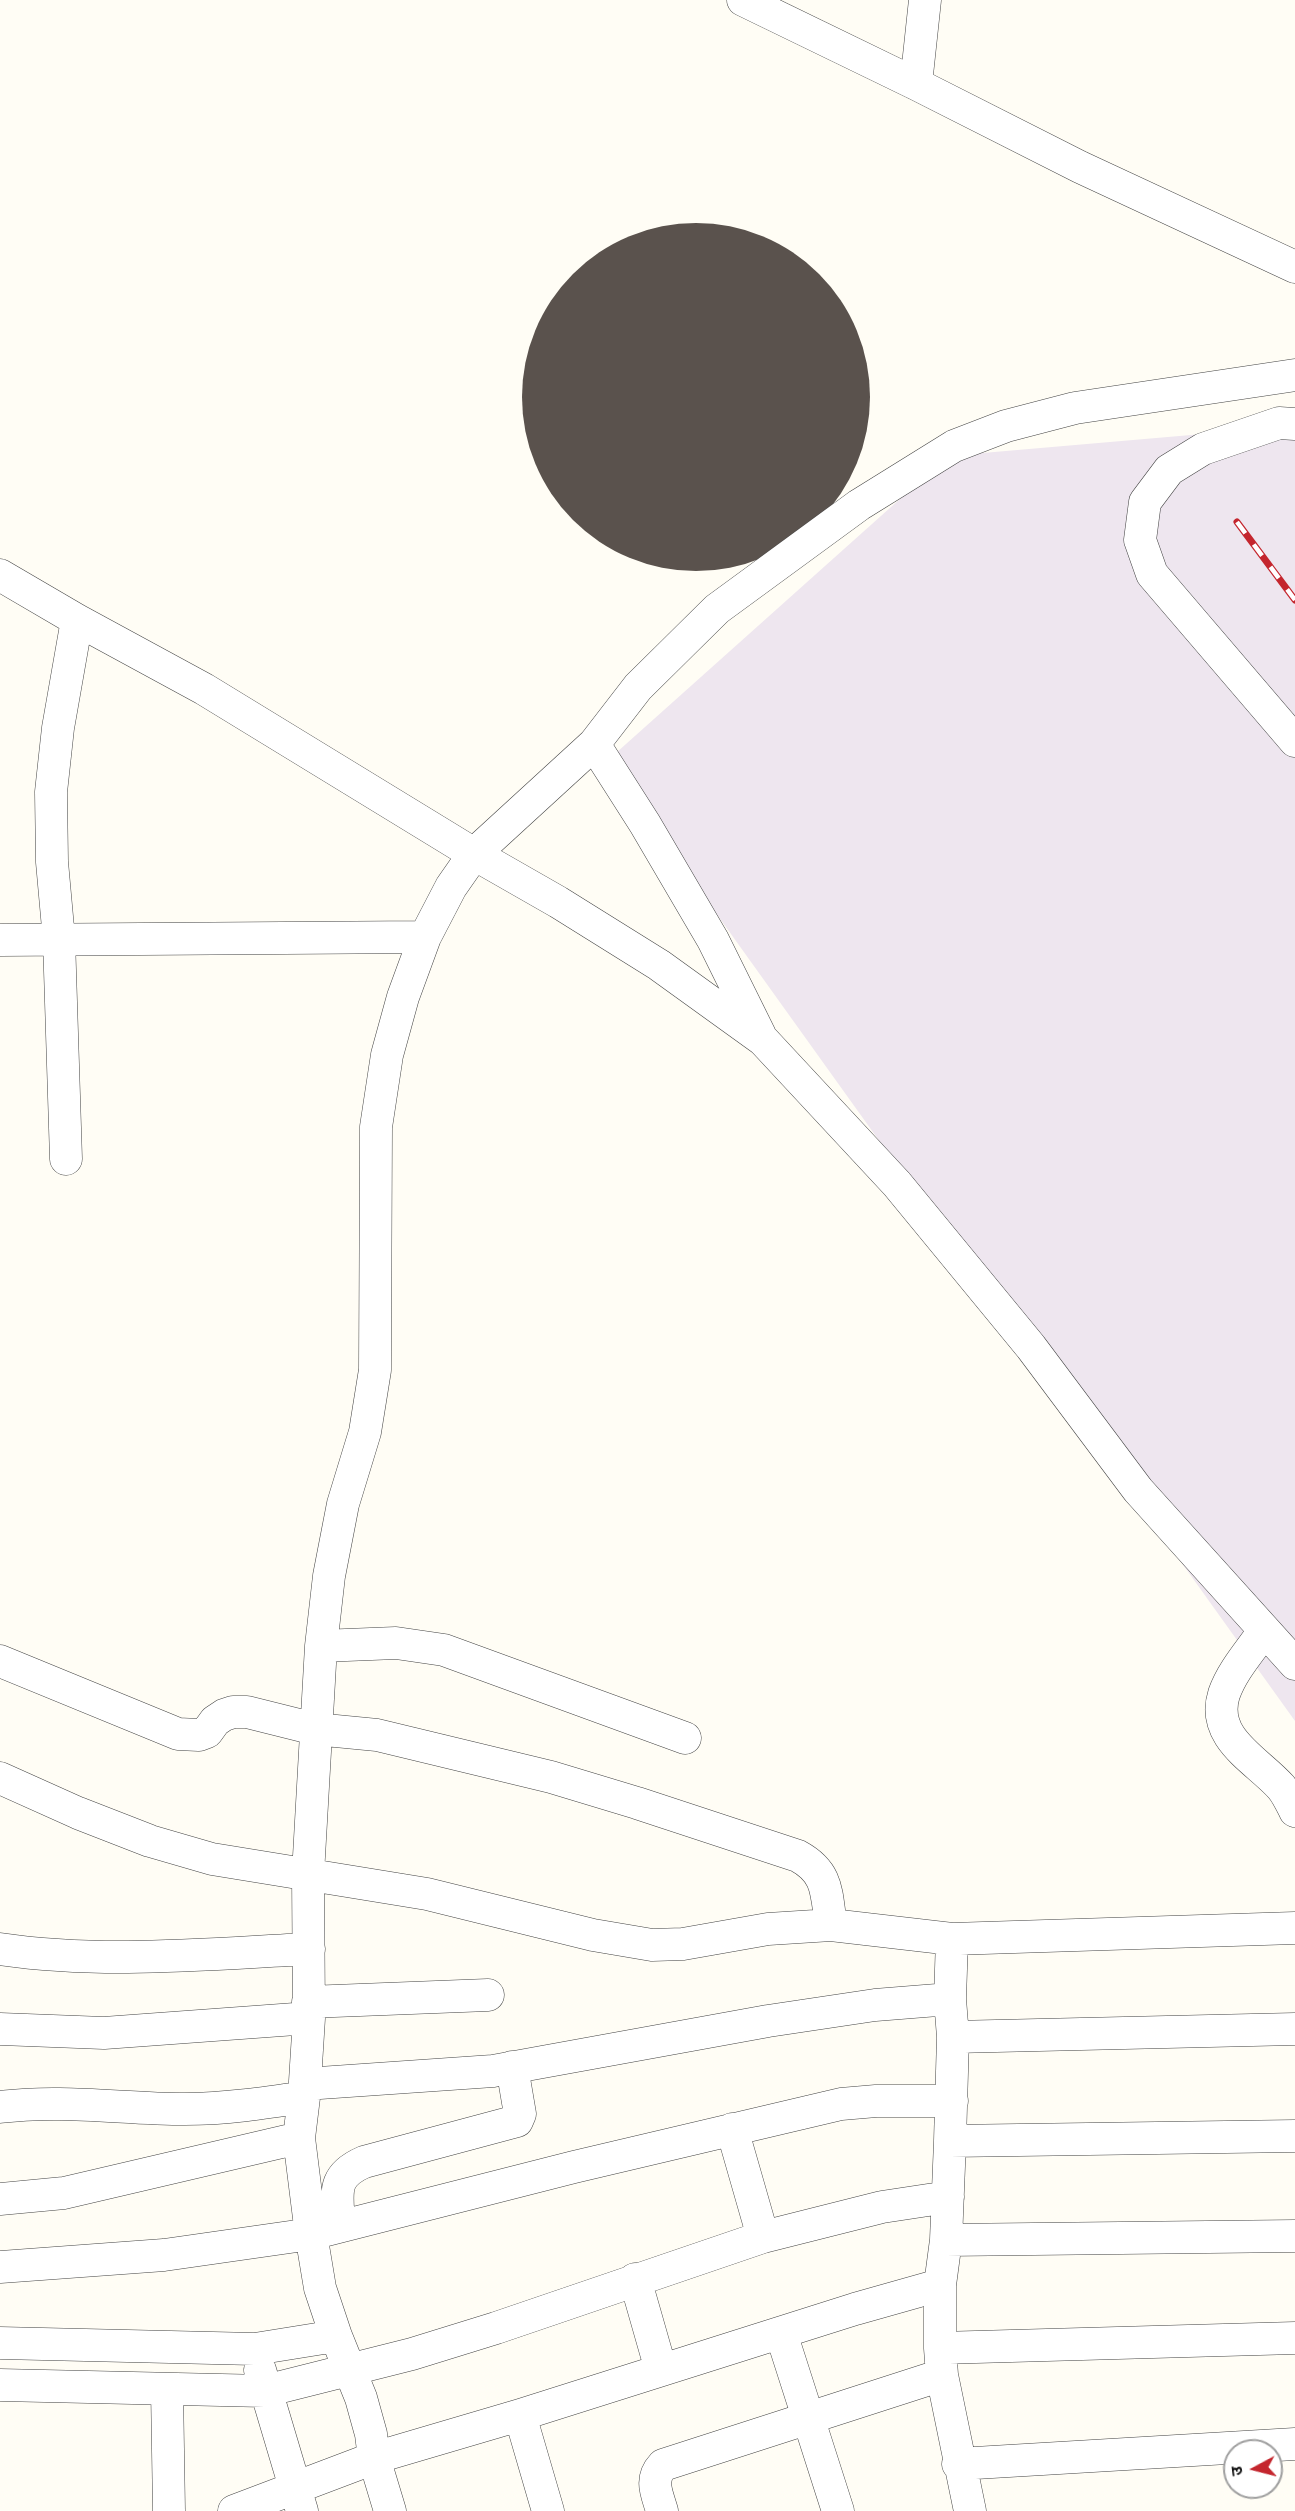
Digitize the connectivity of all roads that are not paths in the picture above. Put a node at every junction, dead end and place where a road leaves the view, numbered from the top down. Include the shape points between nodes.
1 (743, 0) edge
2 (925, 0) edge
3 (916, 84) junction
4 (1295, 267) edge
5 (1295, 375) edge
6 (1295, 424) edge
7 (0, 575) edge
8 (76, 620) junction
9 (1295, 741) edge
10 (594, 744) junction
11 (474, 854) junction
12 (425, 936) junction
13 (59, 939) junction
14 (0, 940) edge
15 (763, 1040) junction
16 (66, 1160) dead end
17 (1264, 1631) junction
18 (321, 1646) junction
19 (0, 1661) edge
20 (1295, 1664) edge
21 (315, 1729) junction
22 (685, 1738) dead end
23 (0, 1778) edge
24 (1295, 1811) edge
25 (309, 1874) junction
26 (831, 1925) junction
27 (1295, 1928) edge
28 (952, 1939) junction
29 (0, 1949) edge
30 (309, 1949) junction
31 (488, 1995) dead end
32 (950, 1999) junction
33 (308, 2010) junction
34 (0, 2029) edge
35 (1295, 2029) edge
36 (952, 2037) junction
37 (512, 2067) junction
38 (304, 2091) junction
39 (952, 2101) junction
40 (0, 2107) edge
41 (732, 2129) junction
42 (1295, 2136) edge
43 (299, 2138) junction
44 (951, 2141) junction
45 (948, 2197) junction
46 (0, 2199) edge
47 (325, 2230) junction
48 (763, 2236) junction
49 (1295, 2236) edge
50 (946, 2240) junction
51 (0, 2267) edge
52 (635, 2279) junction
53 (940, 2285) junction
54 (781, 2333) junction
55 (336, 2336) junction
56 (1295, 2338) edge
57 (0, 2343) edge
58 (255, 2349) junction
59 (941, 2362) junction
60 (350, 2370) junction
61 (661, 2370) junction
62 (0, 2385) edge
63 (167, 2388) junction
64 (265, 2391) junction
65 (520, 2415) junction
66 (807, 2418) junction
67 (1295, 2444) edge
68 (374, 2458) junction
69 (958, 2463) junction
70 (298, 2499) edge
71 (169, 2511) edge
72 (234, 2511) edge
73 (390, 2511) edge
74 (548, 2511) edge
75 (662, 2511) edge
76 (838, 2511) edge
77 (970, 2511) edge

1 - 3 street
2 - 3 street
3 - 4 street via 1080,168
5 - 10 street via 1076,408 1006,426 954,446 859,505 717,609 638,687
6 - 9 street via 1278,423 1203,449 1168,470 1145,502 1140,540 1152,574
7 - 8 street
8 - 11 street via 204,689
8 - 13 street via 51,792
10 - 11 street
10 - 15 street via 707,931
11 - 12 street
11 - 15 street via 659,965
12 - 13 street
12 - 18 street via 387,1055 378,1117 375,1370 365,1432 341,1515 329,1576
13 - 14 street
13 - 16 street
15 - 17 street via 897,1184 1030,1347 1138,1490
17 - 20 street
17 - 24 street via 1231,1678 1220,1710 1234,1744 1282,1788
18 - 21 street
18 - 22 street via 396,1643 444,1650
19 - 21 street via 178,1734 207,1732 215,1721 233,1712
21 - 25 street
21 - 26 street via 376,1735 551,1777 798,1856 822,1875
23 - 25 street via 150,1841 212,1859
25 - 26 street via 427,1894 652,1946 768,1929
25 - 30 street
26 - 28 street
27 - 28 street
28 - 32 street
29 - 30 street via 41,1955 134,1957
30 - 33 street
31 - 33 street
32 - 36 street
32 - 37 street via 875,2005 768,2021
33 - 34 street via 104,2033
33 - 38 street
35 - 36 street
36 - 39 street
37 - 38 street
37 - 47 street via 520,2114 517,2121 349,2168 337,2187
38 - 40 street via 247,2105 186,2109 82,2104
38 - 43 street
39 - 41 street via 841,2103
39 - 44 street
41 - 47 street
41 - 48 street
42 - 44 street
43 - 46 street via 64,2193
43 - 47 street
44 - 45 street
45 - 48 street via 882,2207
45 - 50 street
47 - 51 street via 164,2255
47 - 55 street via 320,2288
48 - 52 street
49 - 50 street
50 - 53 street
52 - 60 street via 496,2328
52 - 61 street
53 - 54 street
53 - 59 street
54 - 61 street
54 - 66 street
55 - 58 street
55 - 60 street
56 - 59 street
57 - 58 street
58 - 64 street
59 - 66 street
59 - 69 street
60 - 64 street
60 - 68 street via 366,2416
61 - 65 street
62 - 63 street
63 - 64 street
63 - 71 street
64 - 70 street
65 - 68 street
65 - 74 street
66 - 75 street via 663,2465 655,2474 654,2484
66 - 76 street
67 - 69 street
68 - 70 street
68 - 73 street
69 - 77 street
70 - 72 street

